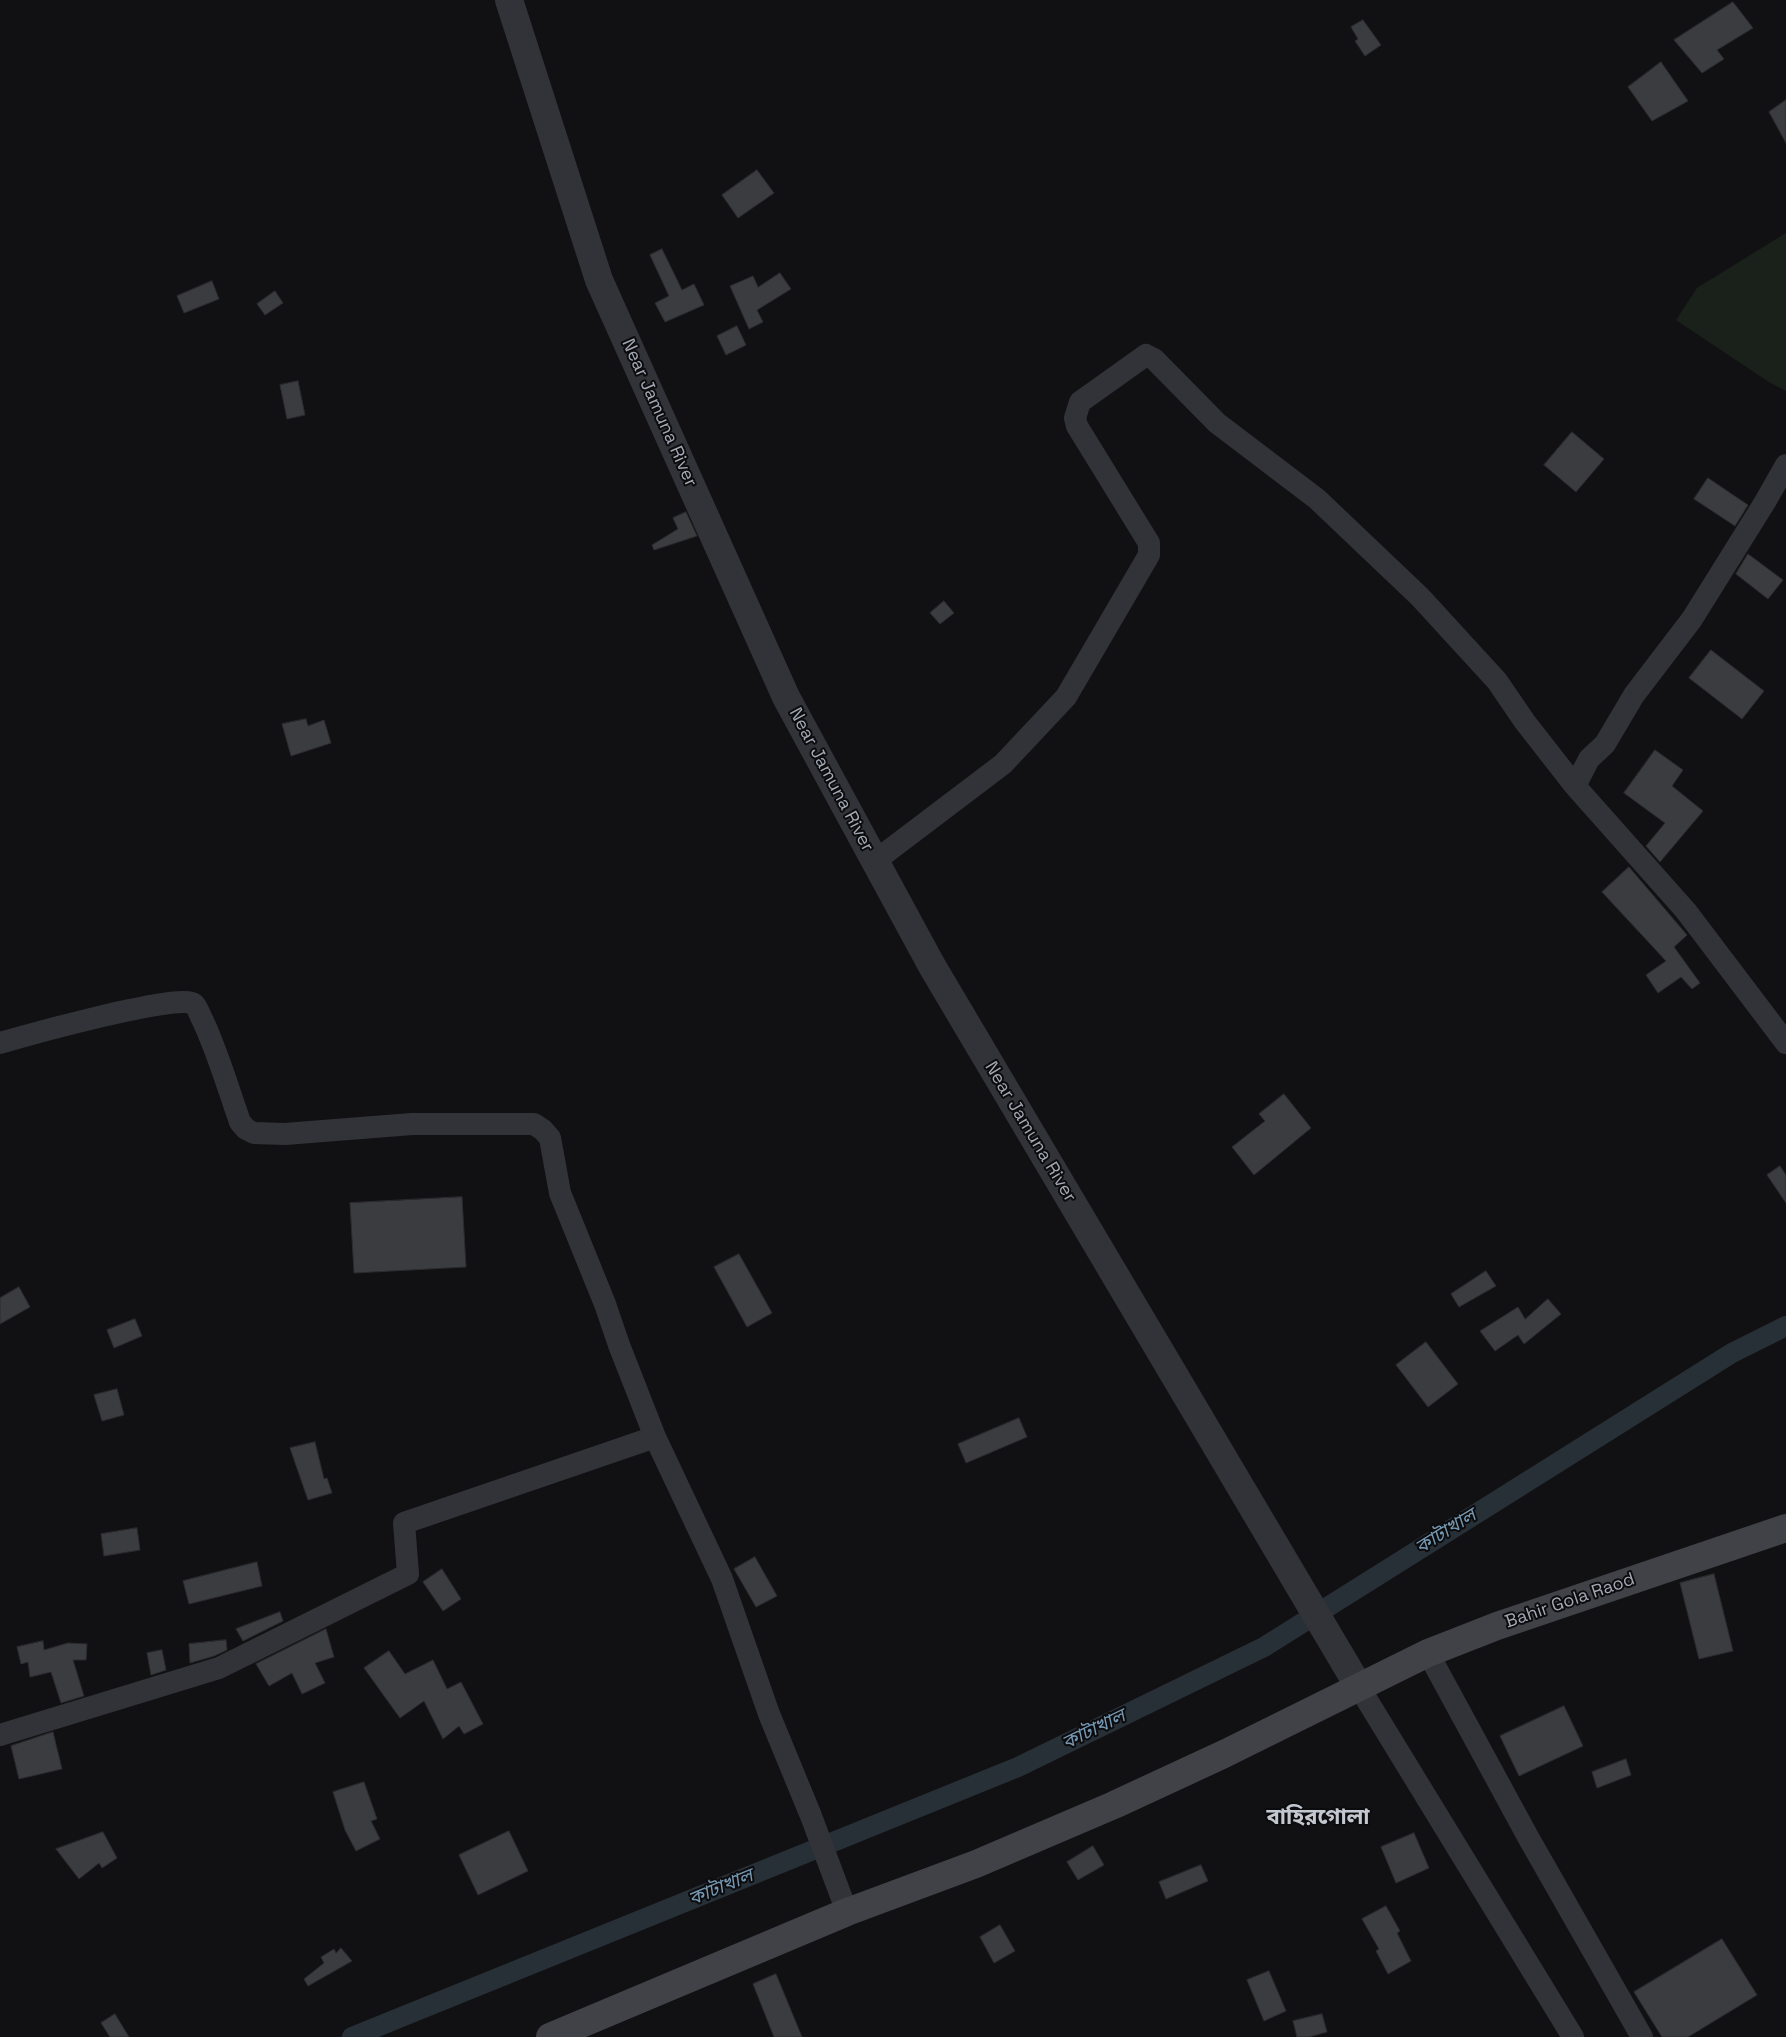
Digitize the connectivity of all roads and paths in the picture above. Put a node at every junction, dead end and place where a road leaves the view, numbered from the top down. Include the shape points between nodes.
1 (509, 0) edge
2 (1786, 465) edge
3 (1575, 786) junction
4 (875, 861) junction
5 (0, 1043) edge
6 (1786, 1043) edge
7 (655, 1437) junction
8 (1786, 1528) edge
9 (1428, 1653) junction
10 (1353, 1676) junction
11 (0, 1735) edge
12 (844, 1902) junction
13 (550, 2037) edge
14 (1573, 2037) edge
15 (1642, 2037) edge

1 - 4 street, Near Jamuna River via 599,280 786,697
2 - 3 street via 1692,619 1634,695 1605,744 1589,759
3 - 4 street via 1497,681 1420,597 1317,499 1217,423 1154,359 1146,355 1080,402 1075,418 1149,543 1149,555 1066,697 1004,764
3 - 6 street via 1686,911
4 - 10 street, Near Jamuna River via 932,966
5 - 7 street via 47,1029 162,1004 190,1002 195,1005 208,1032 240,1122 254,1133 285,1134 412,1124 534,1124 550,1138 560,1193 606,1304
7 - 11 street via 404,1523 408,1574 219,1668
7 - 12 street via 722,1579 769,1714
8 - 9 main road, Bahir Gola Raod via 1497,1626
9 - 10 main road, Bahir Gola Raod
9 - 15 street
10 - 12 main road, Bahir Gola Raod via 1224,1754 1114,1805 976,1864
10 - 14 street
12 - 13 main road, Bahir Gola Raod

